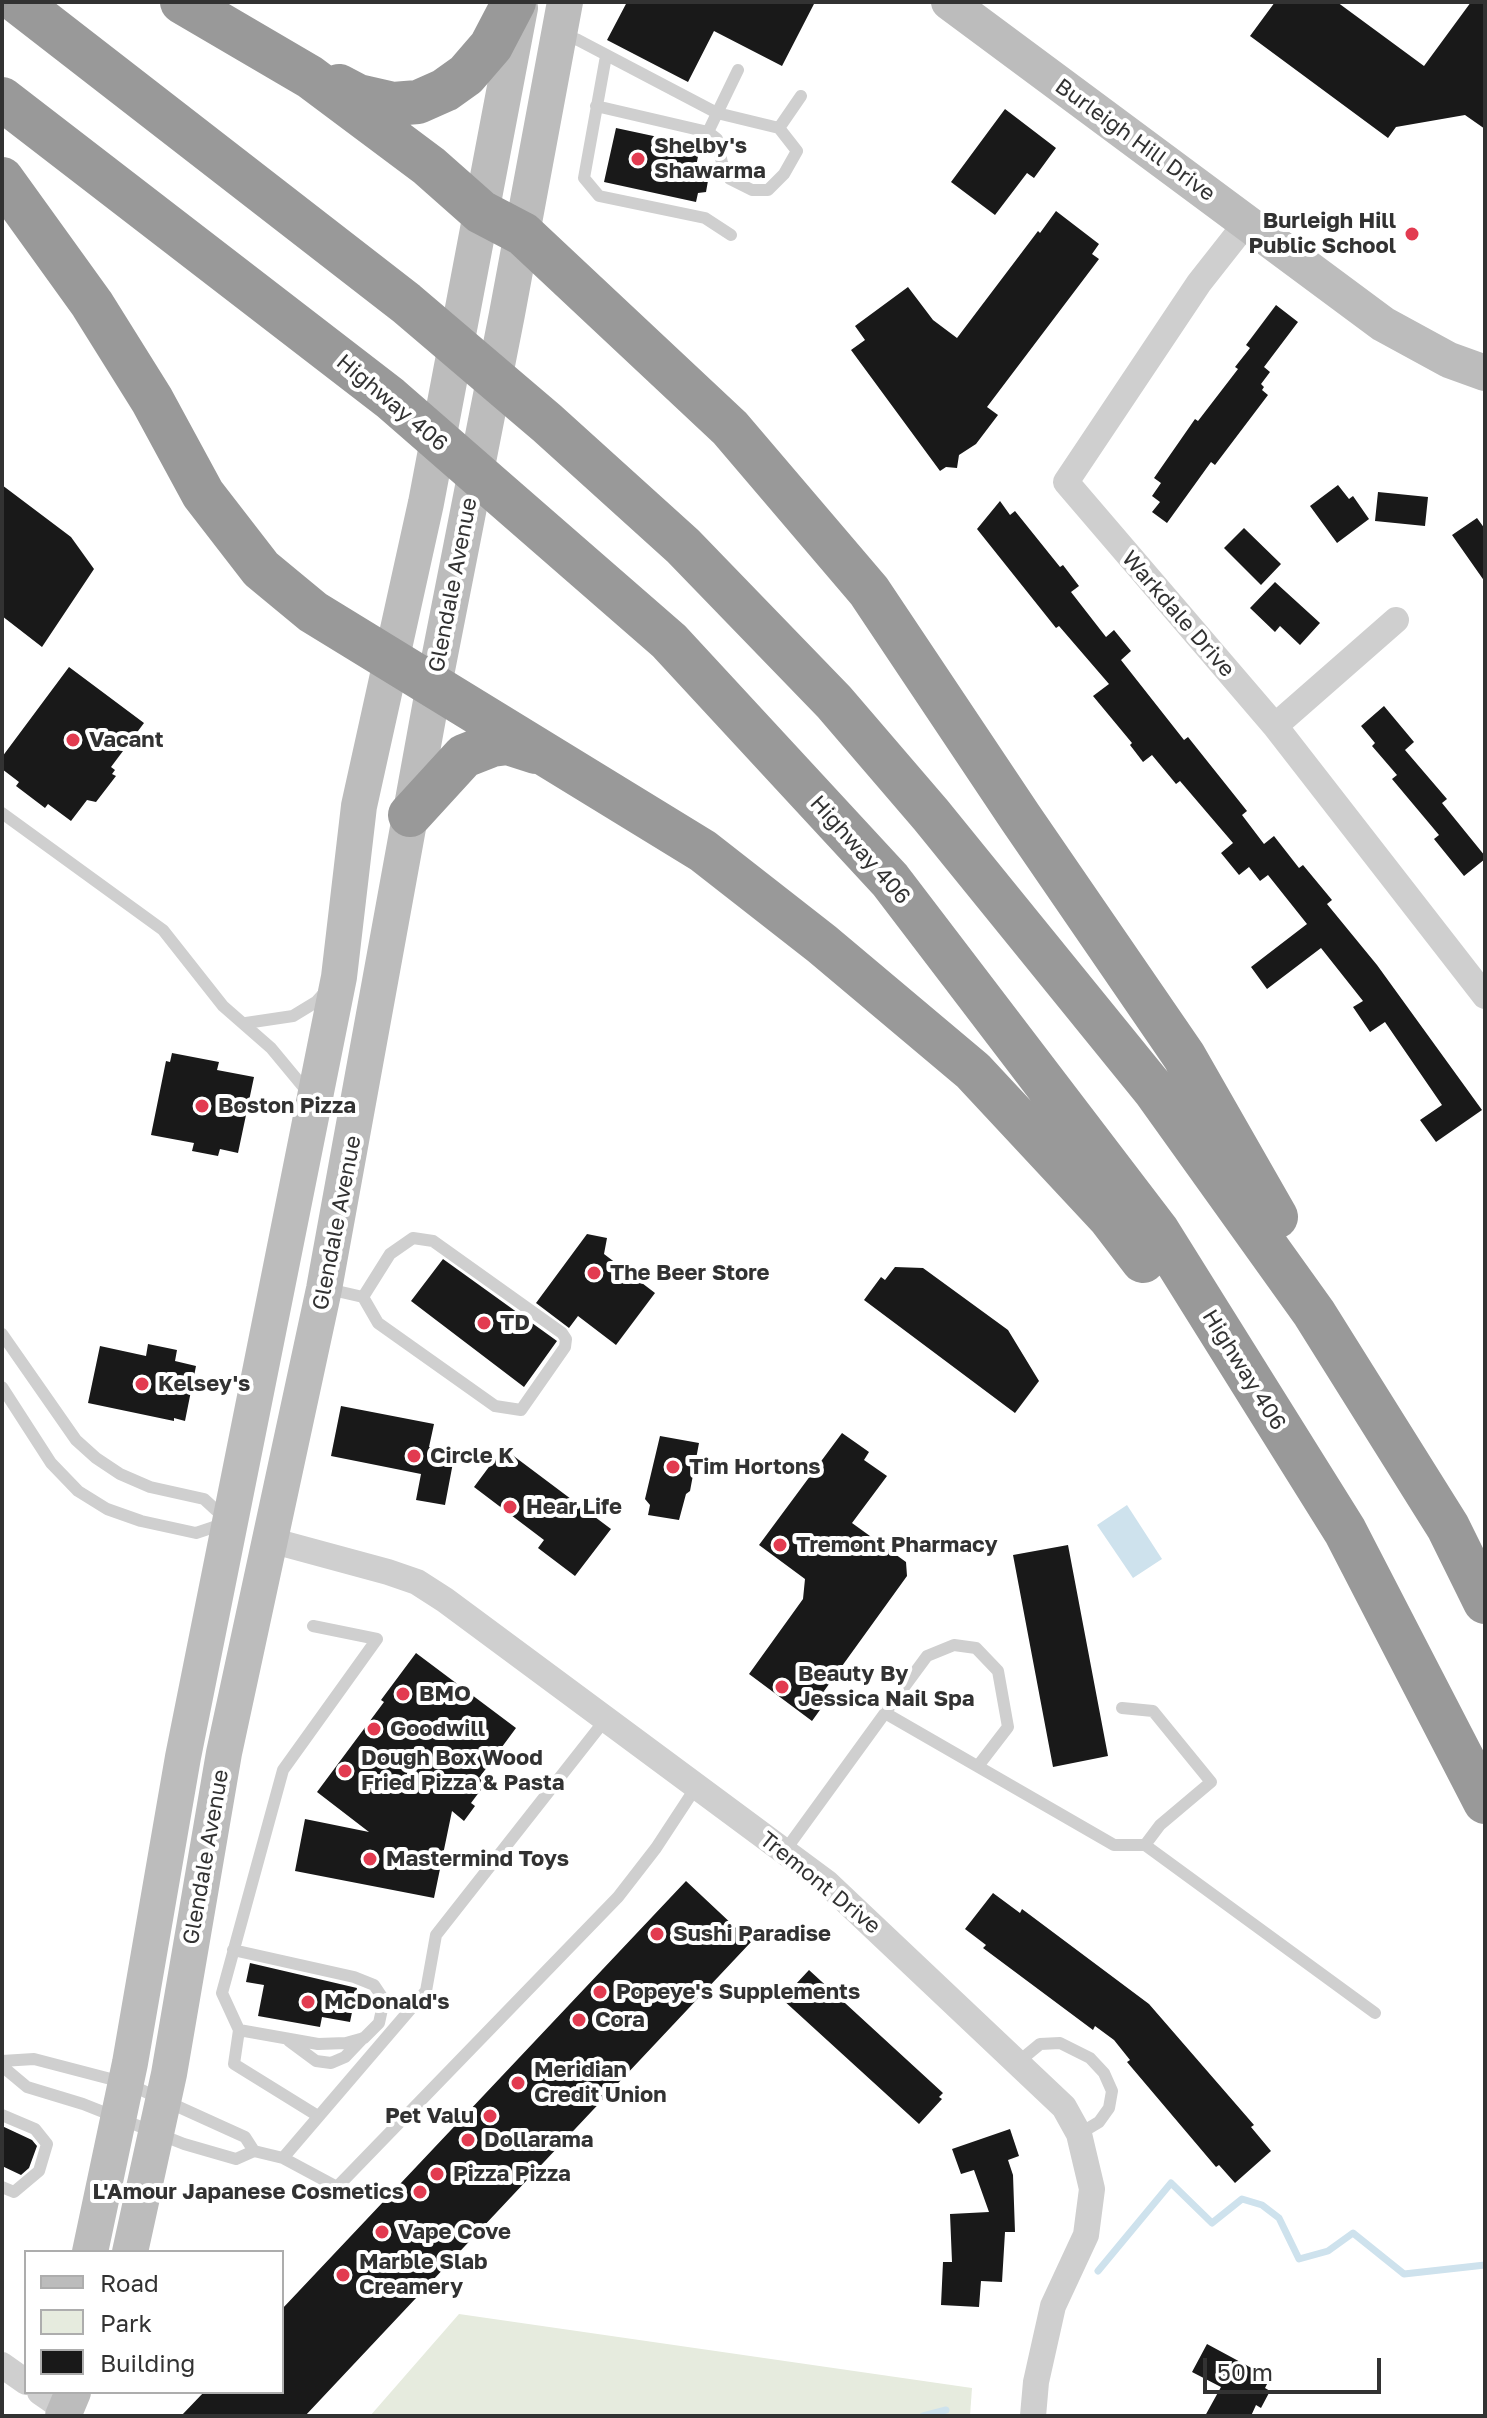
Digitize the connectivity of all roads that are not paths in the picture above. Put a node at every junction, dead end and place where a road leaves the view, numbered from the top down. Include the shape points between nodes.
1 (18, 2) edge
2 (182, 2) edge
3 (514, 2) edge
4 (521, 2) edge
5 (949, 2) edge
6 (562, 18) edge
7 (245, 39) junction
8 (606, 56) junction
9 (738, 70) dead end
10 (801, 96) dead end
11 (2, 99) edge
12 (596, 106) junction
13 (717, 113) junction
14 (779, 128) junction
15 (708, 132) junction
16 (2, 179) edge
17 (481, 212) junction
18 (1247, 222) junction
19 (523, 234) junction
20 (731, 235) dead end
21 (1485, 373) edge
22 (1396, 620) dead end
23 (392, 661) junction
24 (434, 685) junction
25 (1275, 726) junction
26 (553, 758) junction
27 (2, 813) edge
28 (410, 815) junction
29 (339, 977) junction
30 (1485, 996) edge
31 (246, 1023) junction
32 (315, 1101) junction
33 (324, 1289) junction
34 (363, 1297) junction
35 (2, 1334) edge
36 (2, 1387) edge
37 (229, 1522) junction
38 (1448, 1527) junction
39 (1345, 1531) junction
40 (270, 1540) junction
41 (1485, 1602) edge
42 (313, 1626) dead end
43 (1122, 1708) dead end
44 (885, 1713) junction
45 (605, 1720) junction
46 (978, 1766) junction
47 (696, 1787) junction
48 (1485, 1802) edge
49 (1145, 1845) junction
50 (784, 1852) junction
51 (233, 1950) junction
52 (1375, 2013) dead end
53 (239, 2030) junction
54 (364, 2038) junction
55 (287, 2039) junction
56 (2, 2063) edge
57 (1017, 2063) junction
58 (123, 2100) junction
59 (2, 2115) edge
60 (318, 2116) junction
61 (161, 2117) junction
62 (1079, 2134) junction
63 (254, 2151) junction
64 (283, 2158) junction
65 (2, 2187) edge
66 (90, 2250) edge
67 (130, 2250) edge
68 (2, 2365) edge
69 (24, 2381) edge
70 (1033, 2416) edge

1 - 38 highway via 406,303 547,423 683,546 834,702 1155,1091 1314,1313
2 - 7 highway
3 - 7 highway via 491,46 466,75 418,102 393,104 358,96
4 - 17 main road, Glendale Avenue
5 - 18 main road, Burleigh Hill Drive
6 - 8 lane via 578,40
6 - 19 main road, Glendale Avenue
7 - 17 highway via 310,77
8 - 12 lane
8 - 13 lane
9 - 13 lane
10 - 14 lane
11 - 39 highway, Highway 406 via 390,398 669,641 890,880 1157,1230
12 - 15 lane
12 - 20 lane via 584,178 599,196 705,218
13 - 14 lane
13 - 15 lane
14 - 15 lane via 797,151 768,190 752,190 730,179 717,139
16 - 23 highway via 92,304 203,494 261,569 313,612
17 - 19 highway
17 - 23 main road, Glendale Avenue
18 - 21 main road, Burleigh Hill Drive via 1383,324
18 - 25 street, Warkdale Drive via 1199,283 1066,482
19 - 24 main road, Glendale Avenue
19 - 38 highway via 730,428 869,591 1184,1056
22 - 25 street
23 - 24 highway
23 - 29 main road, Glendale Avenue via 359,806
24 - 26 highway
24 - 28 main road, Glendale Avenue
25 - 30 street, Warkdale Drive
26 - 28 highway via 508,743 464,756
26 - 39 highway via 703,851 973,1071 1110,1218
27 - 31 lane via 163,930 223,1006
28 - 33 main road, Glendale Avenue
29 - 31 lane via 316,1002 293,1016
29 - 32 main road, Glendale Avenue
31 - 32 lane
32 - 37 main road, Glendale Avenue
33 - 34 lane
33 - 40 main road, Glendale Avenue
34 - 34 lane via 390,1254 413,1238 433,1241 562,1333 565,1347 521,1410 495,1406 378,1323
35 - 37 lane via 76,1440 96,1458 150,1487 204,1499
36 - 37 lane via 51,1463 78,1491 107,1509 196,1533
37 - 40 main road
37 - 58 main road, Glendale Avenue
38 - 41 highway
39 - 48 highway, Highway 406
40 - 45 street, Tremont Drive via 417,1582
40 - 61 main road, Glendale Avenue via 224,1753
42 - 51 lane via 377,1639 283,1770
43 - 49 lane via 1153,1711 1211,1782 1160,1825
44 - 46 lane
44 - 46 lane via 927,1656 954,1645 976,1648 998,1671 1008,1727
44 - 50 lane
45 - 47 street, Tremont Drive
45 - 60 lane via 436,1935 426,1991
46 - 49 lane via 1114,1845
47 - 50 street, Tremont Drive
47 - 64 lane via 618,1897 337,2187
49 - 52 lane
50 - 57 street, Tremont Drive via 854,1906
51 - 53 lane via 222,1993
51 - 54 lane via 374,1985 384,2000 379,2023
53 - 55 lane
53 - 60 lane via 234,2064
54 - 55 lane via 318,2044
54 - 55 lane via 331,2063 316,2061
56 - 58 lane via 34,2059
56 - 58 lane via 27,2087
57 - 62 street, Tremont Drive via 1064,2107
57 - 62 lane via 1040,2044 1060,2043 1090,2058 1104,2073 1112,2091 1109,2108 1099,2122
58 - 61 lane
58 - 61 lane
58 - 66 main road, Glendale Avenue
59 - 65 lane via 35,2129 47,2144 39,2171 14,2192
60 - 64 lane
61 - 63 lane via 245,2137
61 - 63 lane via 236,2159
61 - 67 main road, Glendale Avenue
62 - 70 street, Tremont Drive via 1092,2189 1086,2235 1053,2306
63 - 64 lane
68 - 69 street

